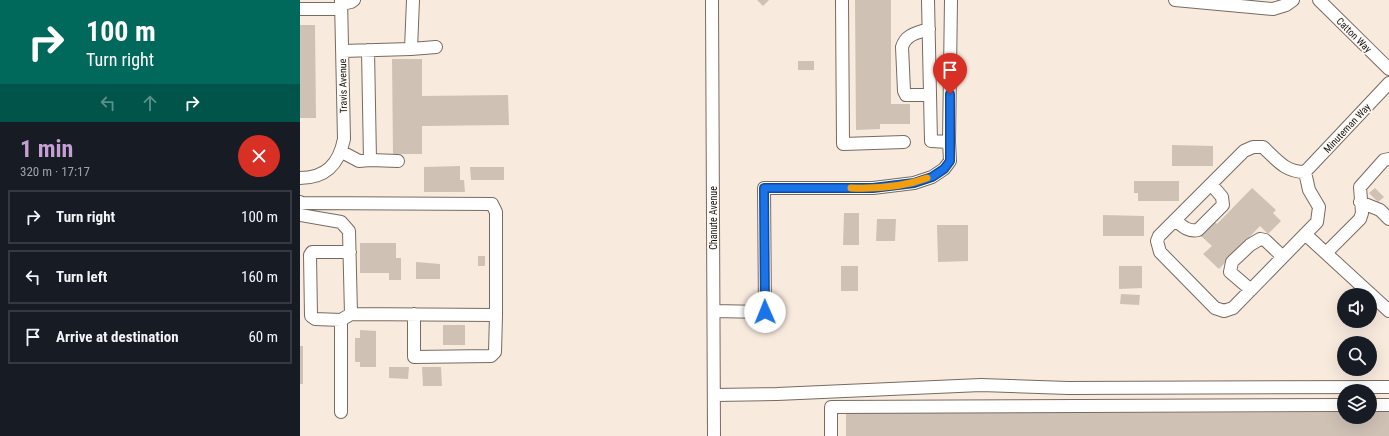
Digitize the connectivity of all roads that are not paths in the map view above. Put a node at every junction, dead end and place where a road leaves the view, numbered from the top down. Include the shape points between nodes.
1 (354, 0) edge
2 (413, 0) edge
3 (712, 0) edge
4 (842, 0) edge
5 (928, 0) edge
6 (951, 0) edge
7 (1175, 0) edge
8 (1293, 0) edge
9 (1319, 0) edge
10 (341, 4) edge
11 (300, 9) edge
12 (928, 29) junction
13 (436, 47) dead end
14 (411, 48) junction
15 (368, 50) junction
16 (342, 51) junction
17 (1389, 69) edge
18 (1389, 83) edge
19 (930, 95) junction
20 (904, 142) dead end
21 (949, 142) junction
22 (342, 152) junction
23 (1389, 159) edge
24 (370, 160) junction
25 (398, 161) dead end
26 (1305, 172) junction
27 (300, 178) edge
28 (1211, 184) junction
29 (300, 202) edge
30 (1360, 202) junction
31 (300, 215) edge
32 (1389, 219) edge
33 (1175, 220) junction
34 (1305, 234) junction
35 (350, 252) junction
36 (1326, 253) junction
37 (1283, 257) junction
38 (1251, 290) junction
39 (714, 311) junction
40 (1389, 311) edge
41 (414, 314) junction
42 (496, 315) junction
43 (346, 317) junction
44 (1389, 387) edge
45 (714, 394) junction
46 (1337, 405) edge
47 (1377, 405) edge
48 (1389, 405) edge
49 (341, 412) dead end
50 (714, 436) edge
51 (831, 436) edge

1 - 10 street
2 - 14 street
3 - 39 street, Chanute Avenue
4 - 20 street via 843,144
5 - 12 street
6 - 21 street
7 - 8 street via 1273,9
9 - 17 street, Catton Way
10 - 11 street
10 - 16 street, Travis Avenue
12 - 19 street
12 - 19 street via 911,35 904,40 902,47 906,95
13 - 14 street
14 - 15 street
15 - 16 street
15 - 24 street
16 - 22 street, Travis Avenue
18 - 26 street, Minuteman Way
19 - 21 street via 932,141
21 - 39 street via 950,161 944,169 932,177 914,183 873,188 764,188 765,312
22 - 24 street via 359,161
22 - 27 street via 323,174
23 - 30 street via 1384,160 1360,187
24 - 25 street
26 - 28 street via 1286,168 1264,148 1253,148 1244,151
26 - 34 street via 1309,190 1319,208 1317,222
28 - 33 street
28 - 33 street via 1222,197 1223,205 1198,230 1188,230
29 - 42 street via 492,204 496,212
30 - 32 street via 1380,210
30 - 36 street via 1360,219
31 - 35 street via 341,222 349,231
33 - 38 street via 1159,236 1157,241 1160,252 1215,308 1233,308
34 - 36 street
34 - 37 street
35 - 43 street
35 - 43 street via 312,252 310,255 311,316 314,319
36 - 40 street
37 - 38 street
37 - 38 street via 1265,240 1260,240 1250,245 1232,262 1230,272
39 - 45 street, Chanute Avenue
41 - 42 street
41 - 42 street via 414,357 491,356 495,352
41 - 43 street
43 - 49 street
44 - 45 street via 1068,388 981,385 777,394
45 - 50 street, Chanute Avenue
46 - 51 street via 831,407
47 - 48 street

